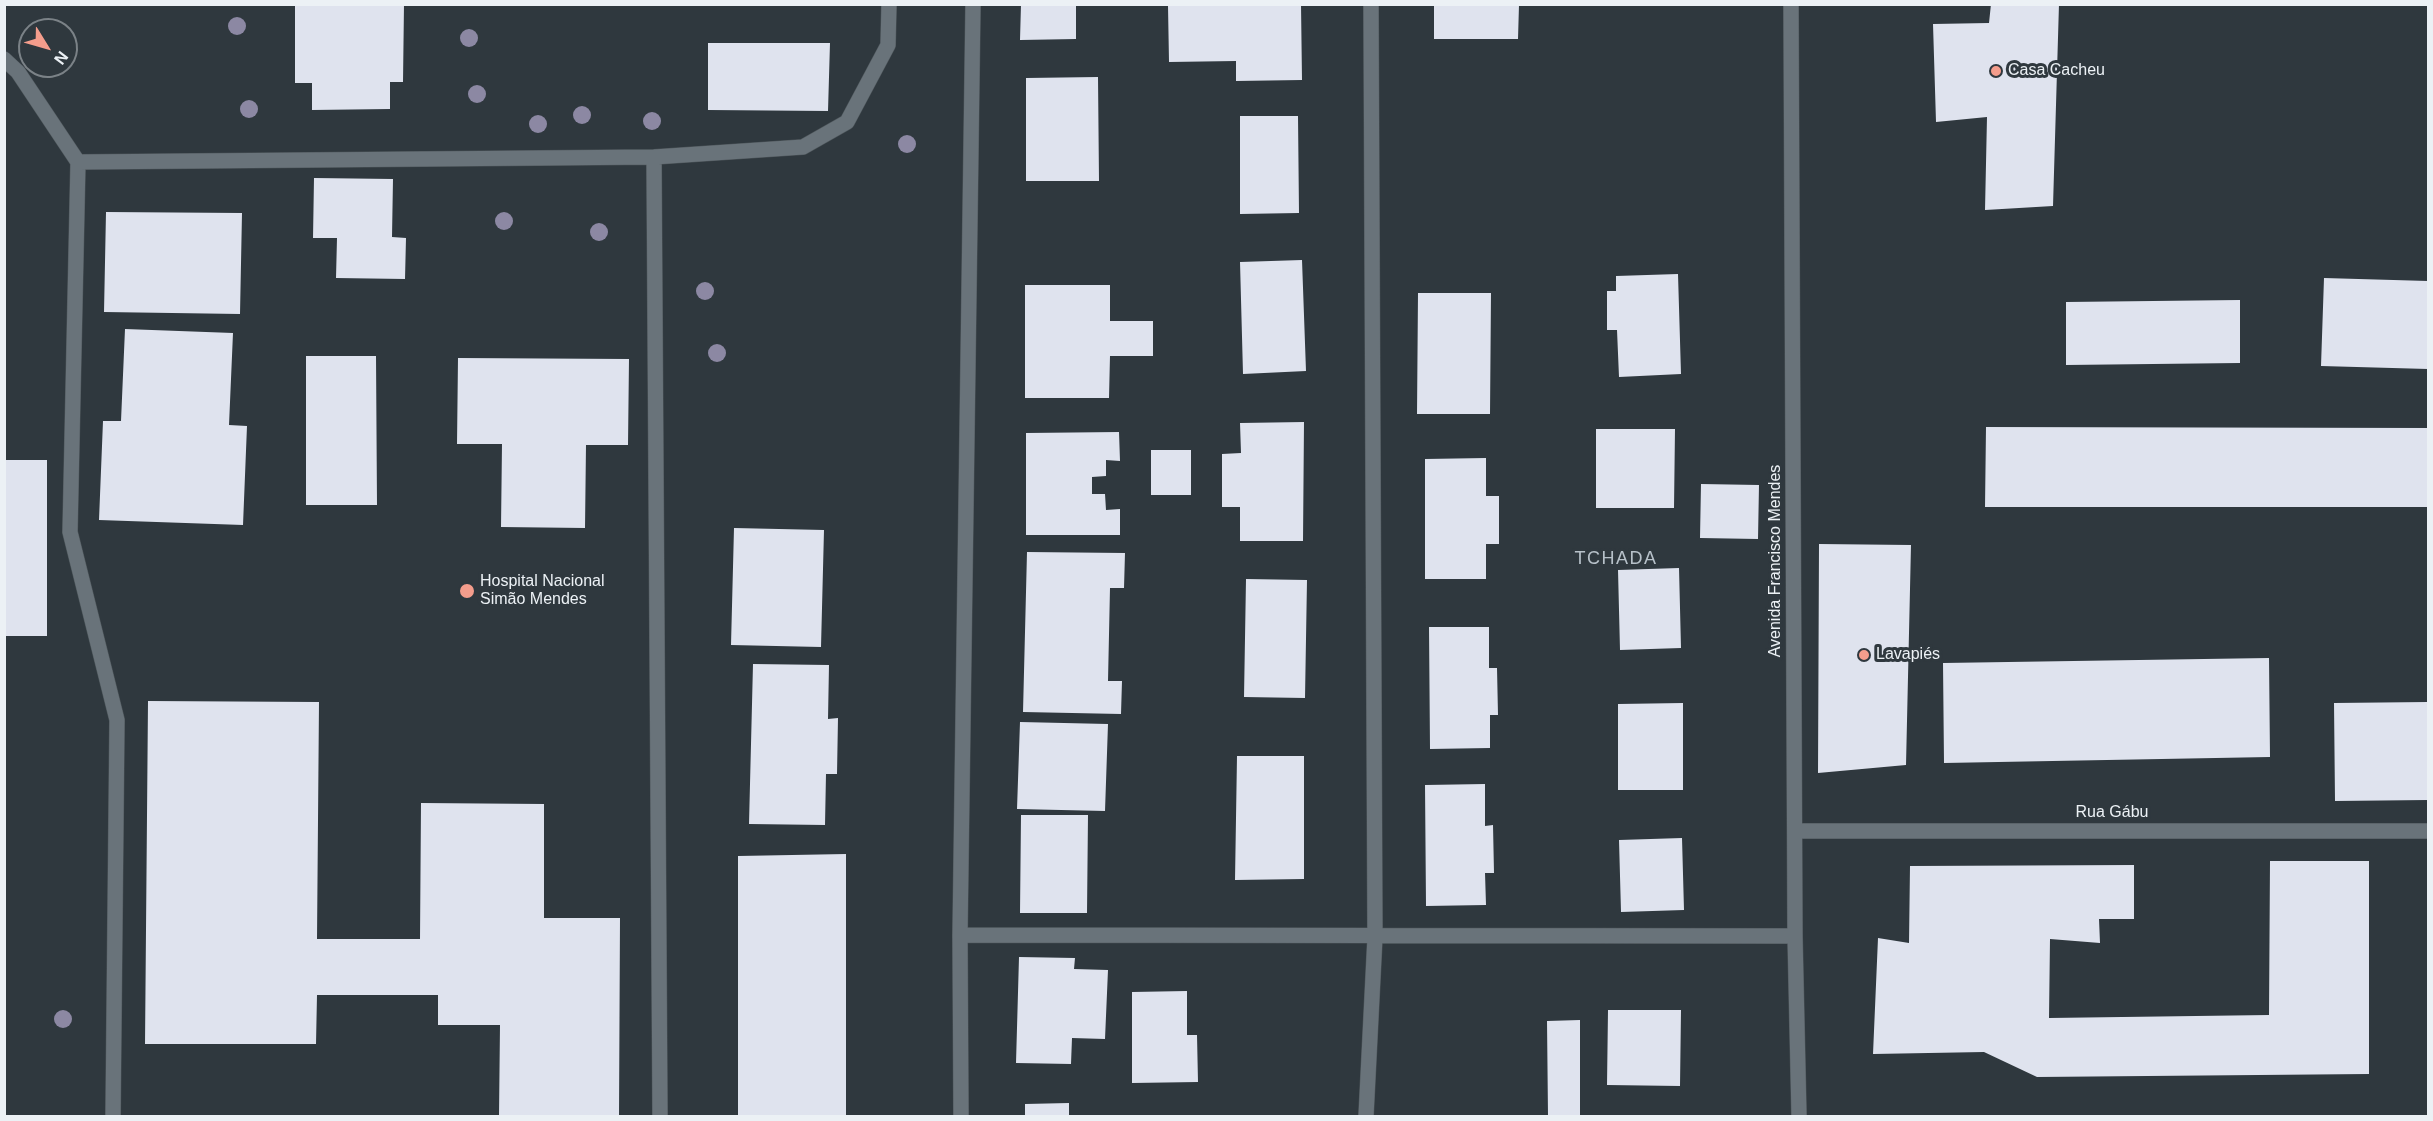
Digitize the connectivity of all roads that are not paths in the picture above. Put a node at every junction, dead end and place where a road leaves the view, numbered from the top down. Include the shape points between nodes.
1 (889, 4) edge
2 (973, 4) edge
3 (1371, 4) edge
4 (1791, 4) edge
5 (4, 59) edge
6 (654, 157) junction
7 (78, 162) junction
8 (1796, 831) junction
9 (2428, 831) edge
10 (960, 935) junction
11 (1796, 936) junction
12 (1375, 937) junction
13 (113, 1116) edge
14 (660, 1116) edge
15 (961, 1116) edge
16 (1366, 1116) edge
17 (1799, 1116) edge

1 - 6 street via 888,45 847,122 802,147
2 - 10 street
3 - 12 street
4 - 8 street, Avenida Francisco Mendes
5 - 7 street via 18,72
6 - 7 street
6 - 14 street
7 - 13 street via 70,532 117,720
8 - 9 street, Rua Gábu
8 - 11 street, Avenida Francisco Mendes
10 - 12 street
10 - 15 street
11 - 12 street
11 - 17 street, Avenida Francisco Mendes
12 - 16 street

